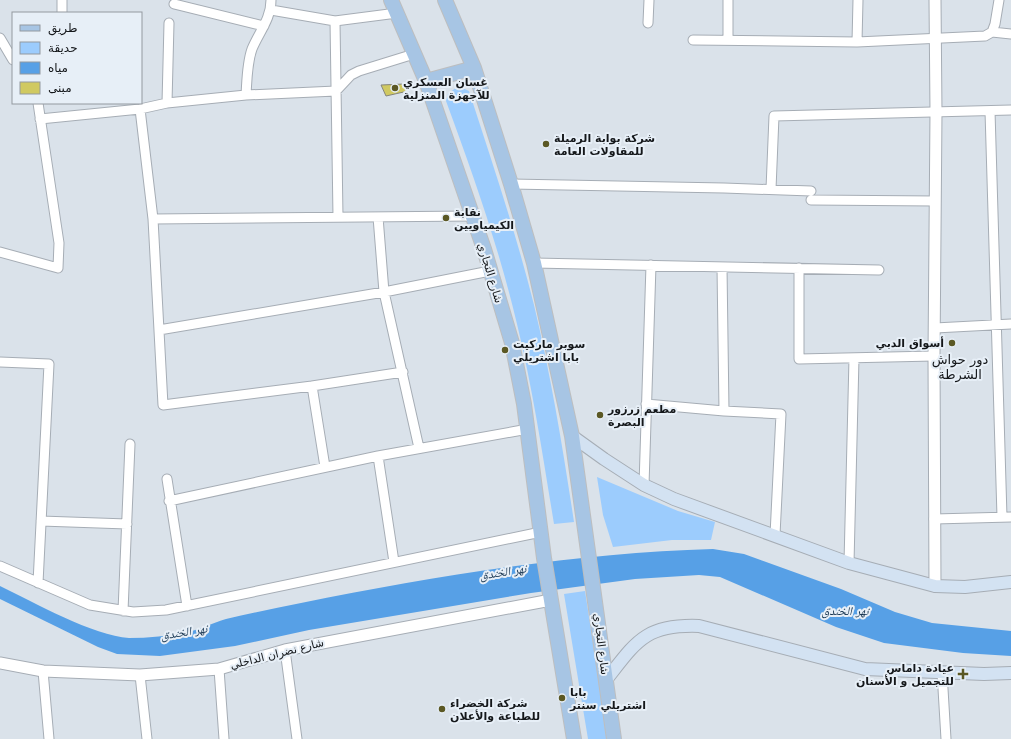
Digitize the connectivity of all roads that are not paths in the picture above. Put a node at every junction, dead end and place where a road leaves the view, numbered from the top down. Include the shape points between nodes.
1 (62, 0) edge
2 (272, 0) edge
3 (445, 0) edge
4 (650, 0) edge
5 (728, 0) edge
6 (858, 0) edge
7 (935, 0) edge
8 (999, 0) edge
9 (174, 4) dead end
10 (394, 6) edge
11 (271, 10) junction
12 (62, 12) edge
13 (336, 21) junction
14 (169, 23) dead end
15 (648, 23) dead end
16 (264, 26) junction
17 (992, 32) junction
18 (1011, 34) edge
19 (0, 38) edge
20 (934, 38) junction
21 (693, 40) dead end
22 (728, 40) junction
23 (858, 42) junction
24 (414, 54) junction
25 (12, 58) edge
26 (474, 68) junction
27 (426, 81) junction
28 (336, 91) junction
29 (246, 95) junction
30 (167, 103) junction
31 (38, 104) edge
32 (140, 109) junction
33 (1011, 110) edge
34 (990, 111) junction
35 (936, 112) junction
36 (40, 119) junction
37 (512, 184) junction
38 (771, 190) junction
39 (935, 200) junction
40 (472, 216) junction
41 (338, 217) junction
42 (378, 217) junction
43 (153, 219) junction
44 (0, 252) edge
45 (534, 263) junction
46 (651, 266) junction
47 (722, 267) junction
48 (799, 268) junction
49 (879, 270) dead end
50 (490, 271) junction
51 (384, 292) junction
52 (1011, 324) edge
53 (996, 325) junction
54 (935, 328) junction
55 (159, 330) junction
56 (934, 356) junction
57 (854, 358) junction
58 (0, 362) edge
59 (403, 372) junction
60 (312, 386) junction
61 (646, 404) junction
62 (724, 411) junction
63 (528, 429) junction
64 (572, 436) junction
65 (130, 444) dead end
66 (419, 448) junction
67 (378, 456) junction
68 (325, 467) junction
69 (167, 479) dead end
70 (644, 485) junction
71 (170, 501) junction
72 (1006, 517) edge
73 (934, 519) junction
74 (41, 521) junction
75 (127, 524) junction
76 (541, 532) junction
77 (775, 535) junction
78 (394, 562) junction
79 (849, 563) junction
80 (0, 566) edge
81 (1011, 582) edge
82 (38, 583) junction
83 (935, 586) junction
84 (551, 600) junction
85 (187, 606) junction
86 (123, 611) junction
87 (285, 650) junction
88 (0, 664) edge
89 (219, 668) junction
90 (43, 671) junction
91 (942, 672) junction
92 (1011, 673) edge
93 (140, 675) junction
94 (606, 680) junction
95 (48, 739) edge
96 (147, 739) edge
97 (224, 739) edge
98 (297, 739) edge
99 (574, 739) edge
100 (614, 739) edge
101 (946, 739) edge

1 - 12 street
2 - 11 street
3 - 26 main road
4 - 15 street
5 - 22 street
6 - 23 street
7 - 20 street
8 - 17 street
9 - 16 street
10 - 13 street
10 - 24 main road, شارع التجاري
11 - 13 street
11 - 16 street
13 - 28 street
14 - 30 street
16 - 29 street via 248,64
17 - 18 street
17 - 20 street via 985,36
19 - 25 street
20 - 23 street
20 - 35 street
21 - 22 street
22 - 23 street
24 - 27 main road, شارع التجاري
24 - 28 street via 359,71 351,75
26 - 27 main road
26 - 37 main road
27 - 40 main road, شارع التجاري
28 - 29 street
28 - 41 street
29 - 30 street
30 - 32 street
31 - 36 street
32 - 36 street
32 - 43 street
33 - 34 street
34 - 35 street
34 - 53 street
35 - 38 street via 774,116
35 - 39 street
36 - 44 street via 59,243 58,268
37 - 38 street
37 - 45 main road
38 - 39 street via 811,196
39 - 54 street
40 - 42 street
40 - 50 main road, شارع التجاري
41 - 42 street
41 - 43 street
42 - 51 street
43 - 55 street
45 - 46 street
45 - 64 main road
46 - 47 street
46 - 61 street
47 - 48 street
47 - 62 street
48 - 49 street
48 - 57 street via 799,359
50 - 51 street
50 - 63 main road, شارع التجاري via 512,343
51 - 55 street
51 - 59 street
52 - 53 street
53 - 54 street
53 - 72 street
54 - 56 street
55 - 60 street via 163,405
56 - 57 street
56 - 73 street
57 - 79 street
58 - 74 street via 50,364
59 - 60 street
59 - 66 street
60 - 68 street
61 - 62 street
61 - 70 street
62 - 77 street via 781,414
63 - 66 street
63 - 76 main road, شارع التجاري
64 - 70 main road
64 - 94 main road, شارع التجاري
65 - 75 street
66 - 67 street
67 - 68 street
67 - 78 street
68 - 71 street
69 - 71 street
70 - 77 main road via 674,499
71 - 85 street
72 - 73 street
73 - 83 street
74 - 75 street
74 - 82 street
75 - 86 street
76 - 78 street
76 - 84 main road, شارع التجاري
77 - 79 main road
78 - 85 street
79 - 83 main road
80 - 82 street
81 - 83 main road via 964,587
82 - 86 street via 90,605
84 - 87 street, شارع نضران الداخلي
84 - 99 main road
85 - 86 street via 166,610
87 - 89 street, شارع نضران الداخلي
87 - 98 street
88 - 90 street, شارع نضران الداخلي
89 - 93 street, شارع نضران الداخلي
89 - 97 street
90 - 93 street, شارع نضران الداخلي
90 - 95 street
91 - 92 main road
91 - 94 main road via 865,669 699,626 678,625 659,630 635,644
91 - 101 street
93 - 96 street
94 - 100 main road, شارع التجاري

